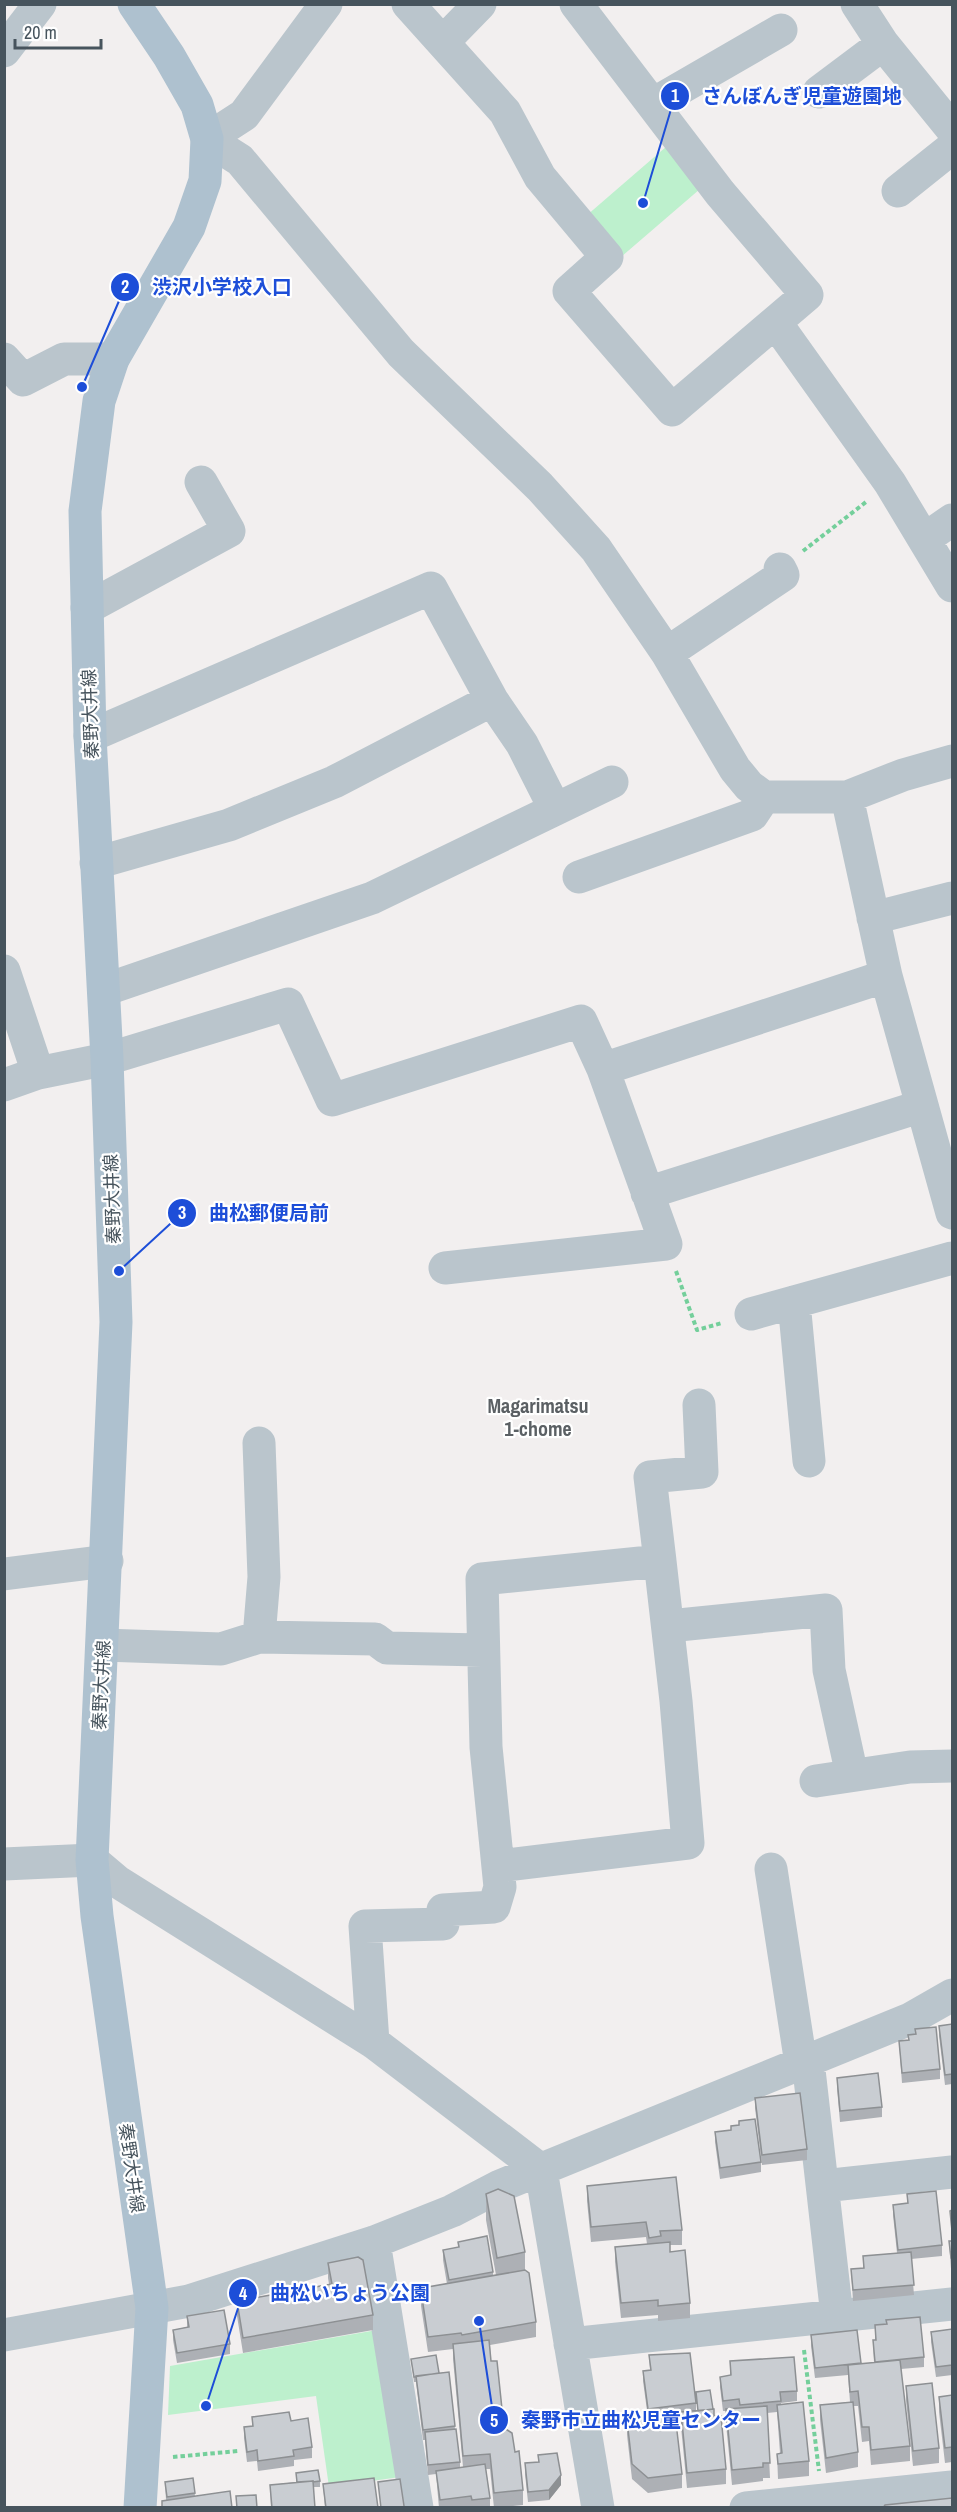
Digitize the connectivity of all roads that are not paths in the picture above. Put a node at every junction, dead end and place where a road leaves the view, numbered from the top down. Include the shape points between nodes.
1 (40, 4) edge
2 (134, 4) edge
3 (326, 4) edge
4 (408, 4) edge
5 (480, 4) edge
6 (576, 4) edge
7 (856, 4) edge
8 (781, 30) dead end
9 (443, 42) junction
10 (883, 44) junction
11 (4, 51) edge
12 (819, 92) dead end
13 (652, 104) junction
14 (952, 129) edge
15 (207, 139) junction
16 (952, 148) edge
17 (897, 191) dead end
18 (776, 323) junction
19 (4, 359) edge
20 (113, 359) junction
21 (201, 482) dead end
22 (952, 520) edge
23 (926, 538) junction
24 (780, 569) road end
25 (952, 586) edge
26 (87, 608) junction
27 (667, 653) junction
28 (492, 700) junction
29 (90, 736) junction
30 (952, 761) edge
31 (612, 782) dead end
32 (764, 797) junction
33 (847, 797) junction
34 (555, 809) junction
35 (96, 863) junction
36 (579, 877) dead end
37 (952, 898) edge
38 (873, 918) junction
39 (4, 971) edge
40 (886, 976) junction
41 (104, 990) junction
42 (107, 1059) junction
43 (603, 1069) junction
44 (38, 1073) junction
45 (4, 1085) edge
46 (922, 1106) junction
47 (647, 1193) junction
48 (952, 1213) edge
49 (952, 1258) edge
50 (444, 1268) dead end
51 (794, 1302) junction
52 (751, 1314) road end
53 (699, 1405) dead end
54 (259, 1443) dead end
55 (809, 1461) dead end
56 (107, 1561) junction
57 (660, 1561) junction
58 (4, 1574) edge
59 (669, 1626) junction
60 (259, 1636) junction
61 (103, 1645) junction
62 (482, 1650) junction
63 (952, 1766) edge
64 (852, 1775) junction
65 (816, 1781) dead end
66 (92, 1860) junction
67 (4, 1864) edge
68 (498, 1866) junction
69 (771, 1869) dead end
70 (952, 1995) edge
71 (373, 2042) junction
72 (804, 2063) junction
73 (541, 2170) junction
74 (952, 2172) edge
75 (823, 2186) junction
76 (374, 2242) junction
77 (952, 2304) edge
78 (152, 2308) junction
79 (837, 2316) junction
80 (4, 2335) edge
81 (570, 2344) junction
82 (952, 2487) edge
83 (861, 2502) edge
84 (140, 2508) edge
85 (417, 2508) edge
86 (598, 2508) edge
87 (746, 2508) edge

1 - 11 street
2 - 15 main road, 秦野大井線 via 197,105
3 - 15 street via 244,115
4 - 9 street
5 - 9 street
6 - 13 street
7 - 10 street
8 - 13 street
9 - 18 street via 505,112 540,177 608,257 569,291 672,410
10 - 12 street
10 - 14 street
13 - 18 street via 720,193 807,295
15 - 20 main road, 秦野大井線 via 205,181 189,227
15 - 27 street via 240,160 401,354 540,487 596,549
16 - 17 street
18 - 23 street
19 - 20 street via 23,380 64,359
20 - 26 main road, 秦野大井線 via 99,401 85,511
21 - 26 street via 229,531
22 - 23 street
23 - 25 street
24 - 27 street via 783,575
26 - 29 main road, 秦野大井線
27 - 32 street via 735,768
28 - 29 street via 431,588
28 - 34 street via 522,744
28 - 35 street via 334,782 228,825
29 - 35 main road, 秦野大井線
30 - 33 street
31 - 34 street
32 - 33 street
32 - 36 street via 752,815
33 - 38 street
34 - 41 street via 372,898
35 - 41 main road, 秦野大井線
37 - 38 street
38 - 40 street
39 - 44 street
40 - 43 street
40 - 46 street
41 - 42 main road, 秦野大井線
42 - 43 street via 288,1004 332,1100 581,1021
42 - 44 street
42 - 56 main road, 秦野大井線 via 116,1322
43 - 47 street
44 - 45 street
46 - 47 street
46 - 48 street
47 - 50 street via 666,1244
49 - 51 street
51 - 52 street
51 - 55 street
53 - 57 street via 702,1472 649,1467
54 - 60 street via 264,1577
56 - 58 street
56 - 61 main road, 秦野大井線
57 - 59 street
57 - 62 street via 482,1579
59 - 64 street via 826,1610 829,1670
59 - 68 street via 688,1843
60 - 61 street via 220,1649
60 - 62 street via 375,1639 387,1648
61 - 66 main road, 秦野大井線
62 - 68 street via 486,1747
63 - 64 street
64 - 65 street
66 - 67 street
66 - 71 street via 118,1882
66 - 78 main road, 秦野大井線
68 - 71 street via 500,1887 494,1907 443,1910 443,1924 365,1926
69 - 72 street
70 - 72 street via 910,2019
71 - 73 street
72 - 73 street
72 - 75 street
73 - 76 street
73 - 81 street
74 - 75 street
75 - 79 street
76 - 78 street via 189,2301
76 - 85 street
77 - 79 street
78 - 80 street
78 - 84 main road, 秦野大井線
79 - 81 street
81 - 86 street
82 - 83 street
83 - 87 street via 822,2500

